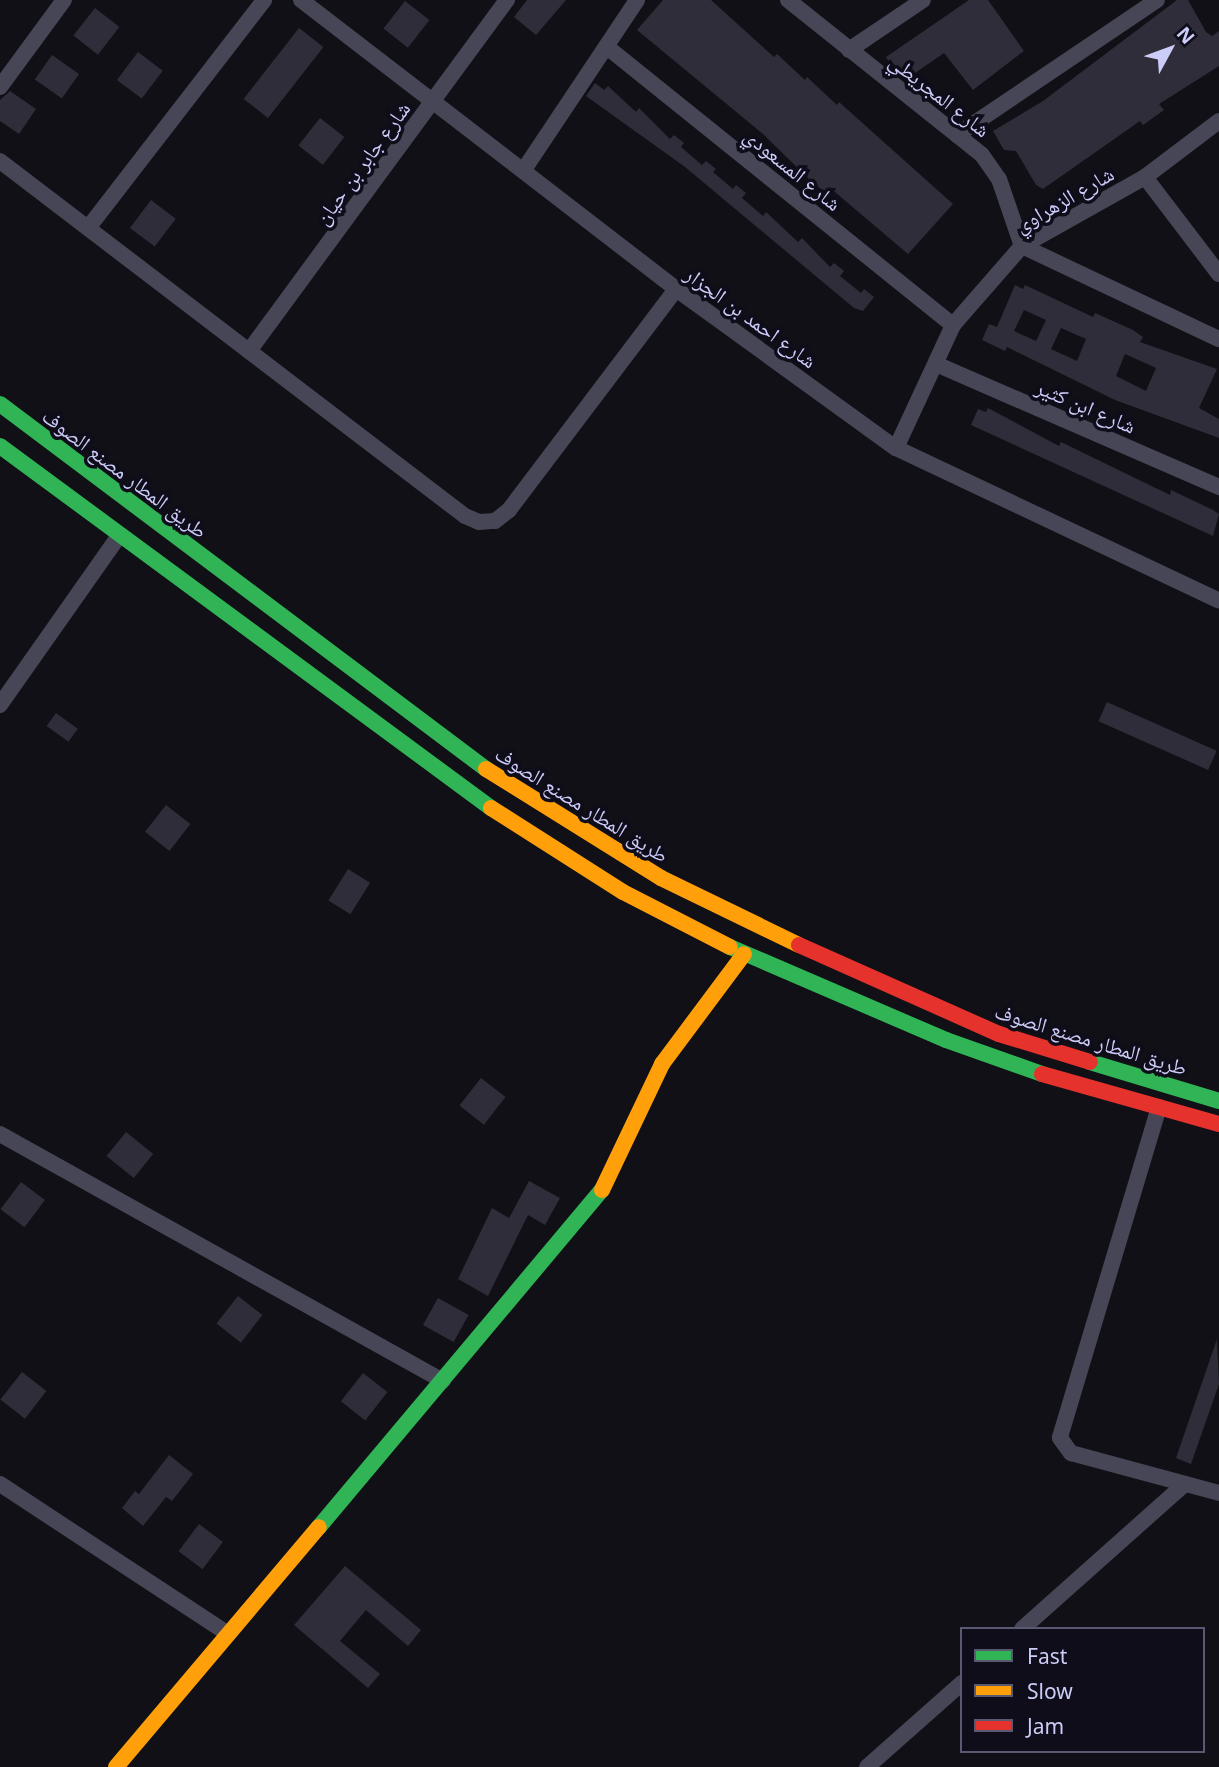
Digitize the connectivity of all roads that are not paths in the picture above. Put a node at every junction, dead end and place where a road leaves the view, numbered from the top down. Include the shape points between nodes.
1 (64, 0) edge
2 (264, 0) edge
3 (301, 0) edge
4 (507, 0) edge
5 (637, 0) edge
6 (788, 0) edge
7 (923, 0) edge
8 (1157, 0) edge
9 (607, 47) junction
10 (849, 50) junction
11 (0, 87) edge
12 (435, 100) junction
13 (1219, 121) edge
14 (957, 135) junction
15 (0, 161) edge
16 (525, 168) junction
17 (1145, 177) junction
18 (88, 228) junction
19 (1022, 246) junction
20 (1219, 274) edge
21 (676, 289) junction
22 (953, 325) junction
23 (1219, 339) edge
24 (250, 351) junction
25 (936, 365) junction
26 (0, 404) edge
27 (0, 446) edge
28 (896, 448) junction
29 (1219, 487) edge
30 (118, 537) junction
31 (1219, 601) edge
32 (0, 705) edge
33 (744, 954) junction
34 (1219, 1101) edge
35 (1159, 1107) junction
36 (1219, 1124) edge
37 (0, 1134) edge
38 (443, 1381) junction
39 (0, 1485) edge
40 (1185, 1485) junction
41 (1219, 1493) edge
42 (1025, 1627) edge
43 (228, 1634) junction
44 (960, 1685) edge
45 (116, 1767) edge
46 (867, 1767) edge

1 - 11 street
2 - 18 street
3 - 12 street, شارع احمد بن الجزار
4 - 12 street, شارع جابر بن حيان
5 - 9 street
6 - 10 street, شارع المجريطي
7 - 10 street
8 - 14 street
9 - 16 street
9 - 22 street, شارع المسعودي
10 - 14 street, شارع المجريطي
12 - 16 street, شارع احمد بن الجزار
12 - 24 street, شارع جابر بن حيان
13 - 17 street, شارع الزهراوي
14 - 19 street, شارع المجريطي via 982,155 999,179
15 - 18 street
16 - 21 street, شارع احمد بن الجزار
17 - 19 street, شارع الزهراوي
17 - 20 street
18 - 24 street
19 - 22 street, شارع الزهراوي
19 - 23 street
21 - 24 street via 509,510 488,523 465,516
21 - 28 street, شارع احمد بن الجزار
22 - 25 street, شارع الزهراوي
25 - 28 street, شارع الزهراوي
25 - 29 street, شارع ابن كثير
26 - 34 main road, طريق المطار مصنع الصوف via 473,761 661,878 874,982 999,1034
27 - 30 main road
28 - 31 street, شارع احمد بن الجزار
30 - 32 street
30 - 33 main road via 493,811 623,892
33 - 35 main road via 986,1055
33 - 38 main road via 668,1055 626,1133 612,1175 595,1201
35 - 36 main road
35 - 40 street via 1060,1438 1070,1453
37 - 38 street
38 - 43 main road
39 - 43 street
40 - 41 street
40 - 42 street
43 - 45 main road
44 - 46 street

